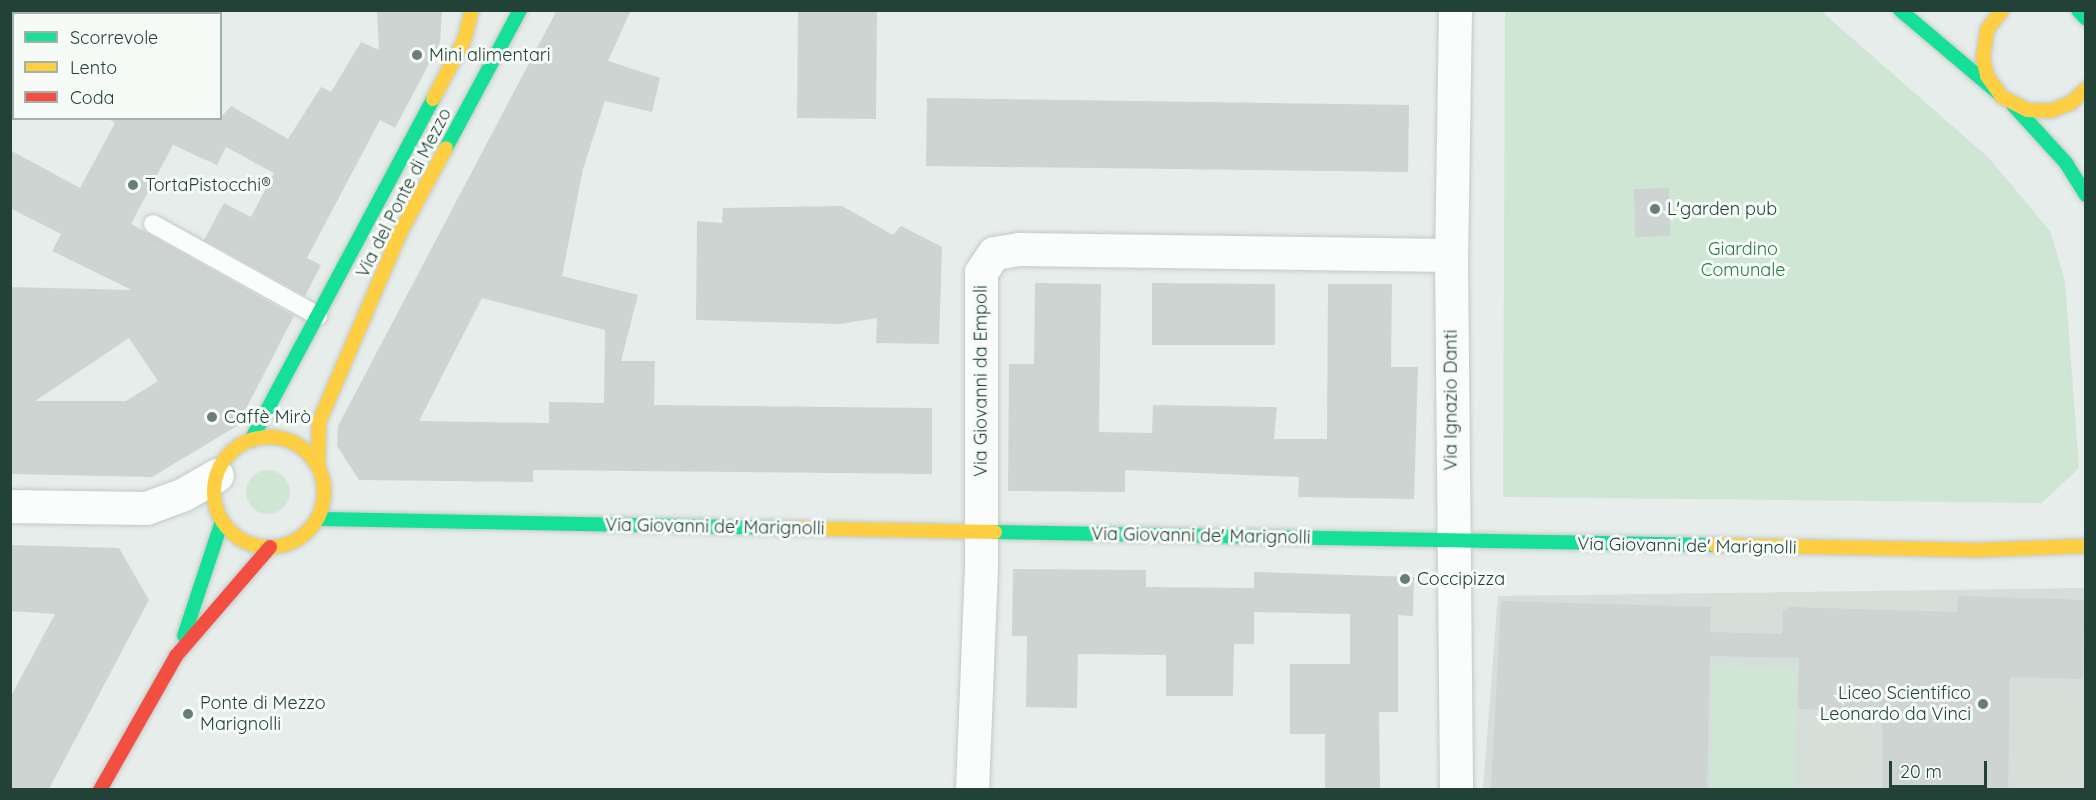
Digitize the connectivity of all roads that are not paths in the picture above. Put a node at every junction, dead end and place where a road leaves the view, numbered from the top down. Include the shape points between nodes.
1 (472, 10) edge
2 (519, 10) edge
3 (1455, 10) edge
4 (1900, 10) edge
5 (1978, 10) edge
6 (2078, 10) edge
7 (2000, 12) edge
8 (2085, 18) edge
9 (2085, 89) edge
10 (1997, 92) junction
11 (2013, 105) junction
12 (2085, 195) edge
13 (153, 224) dead end
14 (1451, 255) junction
15 (318, 316) junction
16 (251, 440) junction
17 (318, 466) junction
18 (217, 475) junction
19 (10, 506) edge
20 (317, 519) junction
21 (222, 521) junction
22 (981, 532) junction
23 (1453, 541) junction
24 (2085, 546) edge
25 (270, 547) junction
26 (176, 656) junction
27 (100, 789) edge
28 (972, 789) edge
29 (1456, 789) edge

1 - 15 street, Via del Ponte di Mezzo via 464,41
2 - 17 street, Via del Ponte di Mezzo via 401,231 319,422
3 - 14 street, Via Ignazio Danti
4 - 10 street
5 - 7 street
6 - 8 street
7 - 10 street via 1987,30 1983,58
9 - 11 street via 2071,103 2050,111
10 - 11 street
11 - 12 street via 2067,163
13 - 15 lane
14 - 22 street, Via Giovanni da Empoli via 1018,249 994,253 981,272
14 - 23 street, Via Ignazio Danti
15 - 16 street, Via del Ponte di Mezzo
16 - 17 street via 288,440 304,449
16 - 18 street, Via del Ponte di Mezzo via 228,455
17 - 20 street, Via del Ponte di Mezzo via 324,489
18 - 19 street via 182,495 146,508
18 - 21 street via 214,495
20 - 22 street, Via Giovanni de' Marignolli
20 - 25 street via 289,544
21 - 25 street via 251,544
21 - 26 street
22 - 23 street, Via Giovanni de' Marignolli
22 - 28 street, Via Giovanni da Empoli
23 - 24 street, Via Giovanni de' Marignolli via 1977,550
23 - 29 street, Via Ignazio Danti
25 - 26 street
26 - 27 street

